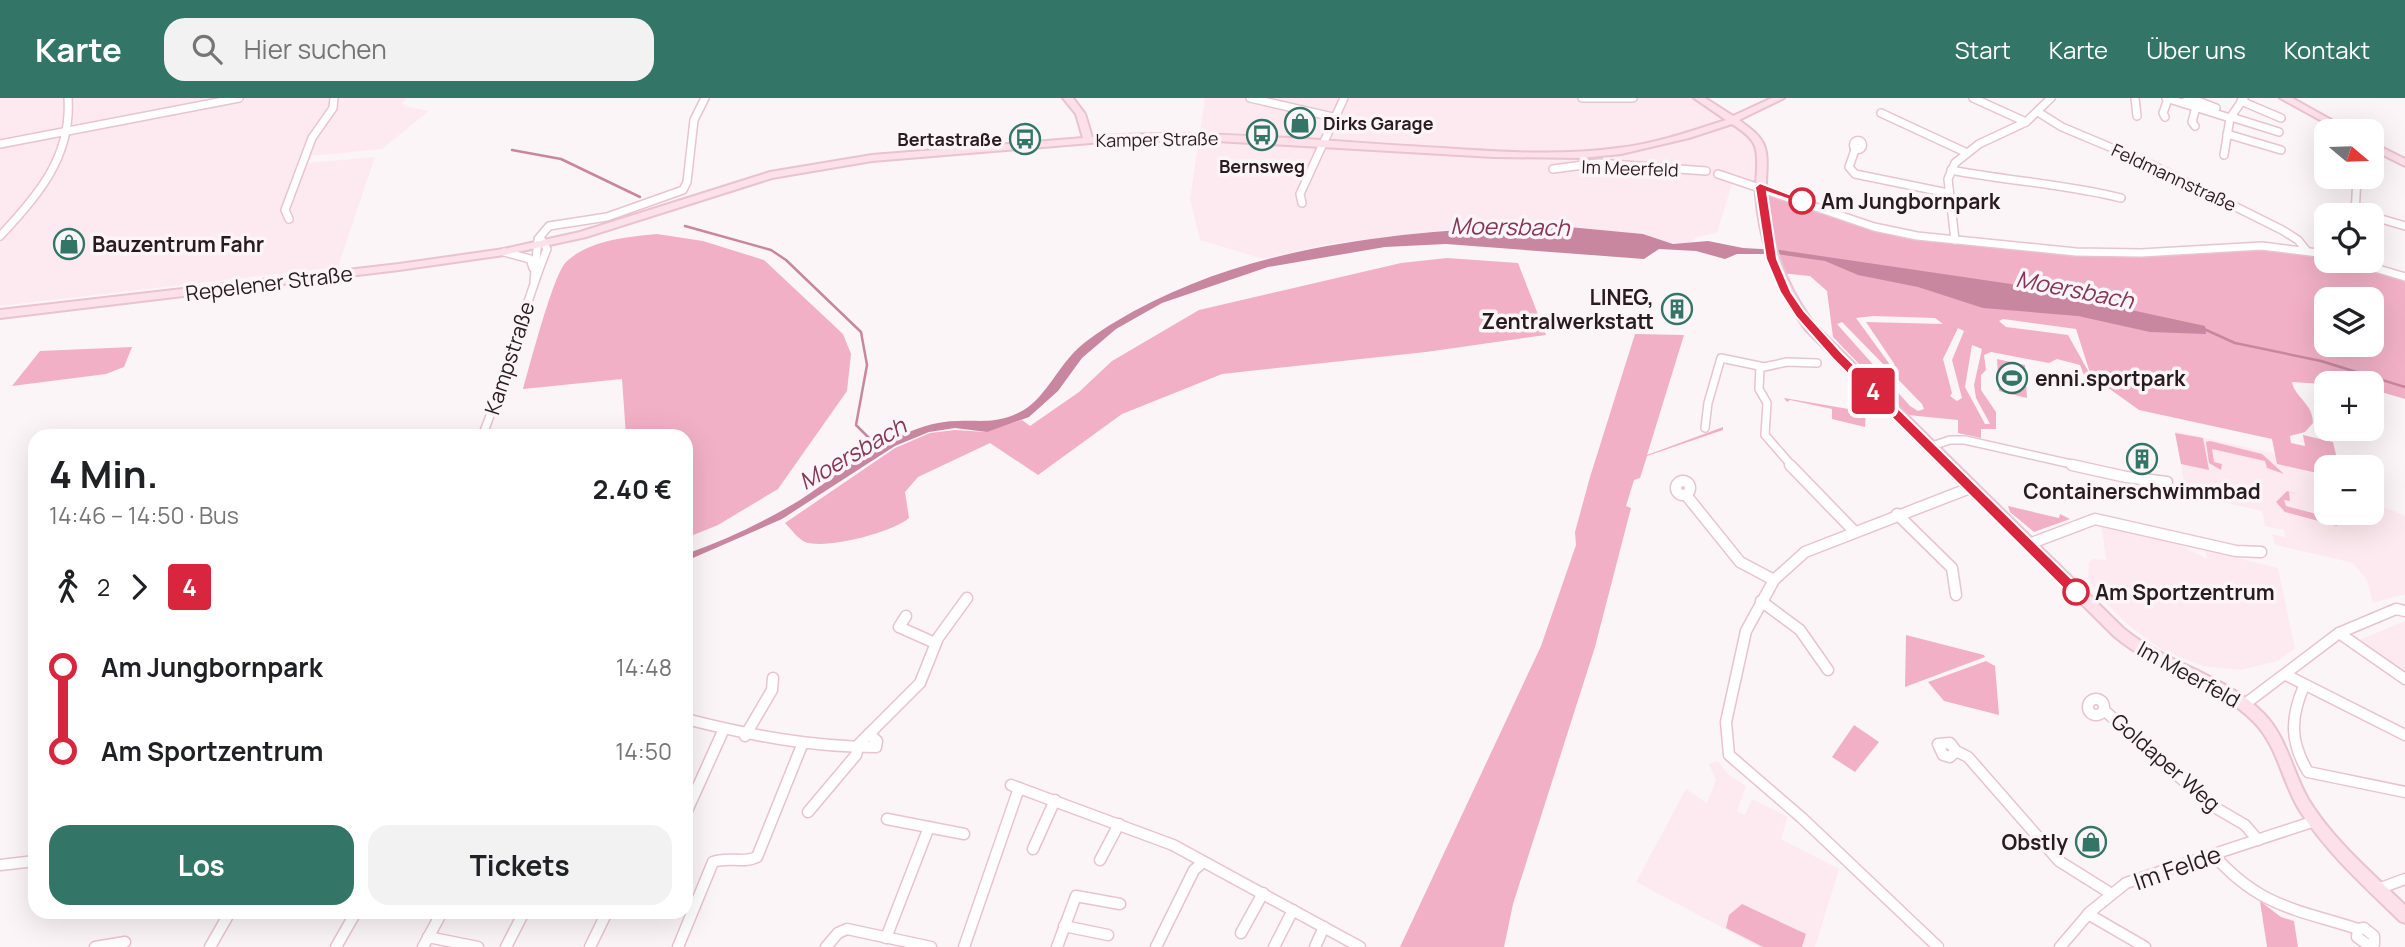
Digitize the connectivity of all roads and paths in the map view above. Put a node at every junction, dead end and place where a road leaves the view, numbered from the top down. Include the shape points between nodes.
1 (68, 98) edge
2 (239, 98) edge
3 (334, 98) edge
4 (705, 98) edge
5 (1068, 98) edge
6 (1250, 98) edge
7 (1344, 98) edge
8 (1581, 98) edge
9 (1633, 98) edge
10 (1699, 98) edge
11 (1779, 98) edge
12 (1973, 98) edge
13 (2051, 98) edge
14 (2135, 98) edge
15 (2167, 98) edge
16 (2285, 98) edge
17 (2243, 100) edge
18 (2183, 103) junction
19 (2196, 107) junction
20 (2038, 112) junction
21 (1881, 113) dead end
22 (2137, 116) dead end
23 (2231, 116) junction
24 (1333, 117) junction
25 (2165, 117) dead end
26 (2281, 118) dead end
27 (2324, 119) edge
28 (1731, 121) junction
29 (2026, 122) junction
30 (2195, 126) dead end
31 (69, 130) junction
32 (2279, 132) dead end
33 (2227, 135) junction
34 (1088, 140) junction
35 (0, 144) edge
36 (1321, 144) junction
37 (1856, 147) dead end
38 (2281, 150) dead end
39 (1965, 152) junction
40 (2384, 152) edge
41 (2224, 155) dead end
42 (2405, 163) edge
43 (1553, 169) dead end
44 (1951, 170) junction
45 (1706, 172) dead end
46 (1718, 174) dead end
47 (1760, 187) junction
48 (1948, 193) junction
49 (2121, 198) dead end
50 (1302, 203) dead end
51 (289, 219) dead end
52 (2384, 220) edge
53 (2405, 226) edge
54 (0, 236) edge
55 (1955, 240) junction
56 (542, 243) junction
57 (2306, 250) junction
58 (504, 252) junction
59 (2314, 252) edge
60 (534, 270) junction
61 (2384, 271) edge
62 (2405, 277) edge
63 (534, 281) junction
64 (0, 313) edge
65 (1817, 363) dead end
66 (1760, 367) junction
67 (1705, 428) dead end
68 (485, 429) edge
69 (1929, 447) junction
70 (1956, 473) junction
71 (2167, 482) dead end
72 (1970, 488) junction
73 (1955, 492) junction
74 (1686, 495) dead end
75 (1897, 514) junction
76 (1854, 531) junction
77 (2029, 544) junction
78 (2261, 552) dead end
79 (1774, 580) junction
80 (1956, 595) dead end
81 (967, 598) dead end
82 (1761, 601) junction
83 (2405, 611) edge
84 (906, 616) dead end
85 (2339, 633) junction
86 (935, 643) junction
87 (1828, 670) dead end
88 (2286, 675) junction
89 (773, 678) dead end
90 (2405, 679) edge
91 (2304, 686) junction
92 (2245, 704) junction
93 (2105, 711) dead end
94 (693, 721) edge
95 (723, 731) junction
96 (869, 734) junction
97 (2405, 734) edge
98 (745, 736) junction
99 (802, 745) junction
100 (858, 748) junction
101 (1956, 751) dead end
102 (2405, 792) edge
103 (693, 797) edge
104 (1055, 800) junction
105 (808, 812) dead end
106 (887, 819) dead end
107 (2315, 821) junction
108 (1119, 824) junction
109 (929, 827) junction
110 (964, 834) dead end
111 (2258, 840) junction
112 (1033, 849) dead end
113 (2213, 854) junction
114 (1100, 860) dead end
115 (28, 862) edge
116 (1201, 864) junction
117 (0, 865) edge
118 (2405, 879) edge
119 (2378, 889) junction
120 (1263, 893) junction
121 (2110, 893) junction
122 (1120, 904) dead end
123 (1293, 910) junction
124 (693, 911) edge
125 (2088, 914) junction
126 (2405, 916) edge
127 (226, 919) edge
128 (352, 919) edge
129 (438, 919) edge
130 (520, 919) edge
131 (604, 919) edge
132 (690, 919) edge
133 (1064, 926) junction
134 (1324, 927) junction
135 (2358, 929) dead end
136 (1241, 933) dead end
137 (1108, 935) dead end
138 (886, 938) junction
139 (125, 942) dead end
140 (425, 942) edge
141 (912, 945) edge
142 (95, 947) edge
143 (210, 947) edge
144 (336, 947) edge
145 (478, 947) edge
146 (506, 947) edge
147 (590, 947) edge
148 (678, 947) edge
149 (826, 947) edge
150 (931, 947) edge
151 (964, 947) edge
152 (1057, 947) edge
153 (1156, 947) edge
154 (1274, 947) edge
155 (1315, 947) edge
156 (1360, 947) edge
157 (1938, 947) edge
158 (2060, 947) edge
159 (2145, 947) edge

1 - 31 street
2 - 31 street
3 - 51 street via 333,108 312,138 285,210
4 - 56 street via 695,113 683,190 588,222 551,225 541,232
5 - 34 main road via 1080,114
6 - 24 street
7 - 24 street
8 - 9 street
10 - 28 main road
11 - 28 main road, Kamper Straße
12 - 29 street
13 - 20 street
14 - 22 street
15 - 18 street
15 - 25 street
16 - 27 street
17 - 23 street
17 - 26 street
18 - 19 street
18 - 23 street via 2190,98
19 - 23 street
19 - 30 street
20 - 29 street
20 - 57 street, Feldmannstraße via 2282,230
21 - 39 street
23 - 32 street
23 - 33 street
24 - 36 street
28 - 36 main road, Kamper Straße via 1665,142 1581,155
28 - 47 main road, Im Meerfeld via 1759,143
29 - 39 street
31 - 35 street
31 - 54 street via 48,182
33 - 38 street
33 - 41 street
34 - 36 main road, Kamper Straße via 1199,137
34 - 56 main road, Kamper Straße via 804,167
36 - 50 street via 1300,194
37 - 48 street via 1849,167 1855,174
39 - 44 street
40 - 42 main road
43 - 45 street, Im Meerfeld via 1610,163
44 - 48 street
44 - 49 street via 2072,186
46 - 47 street
47 - 55 street via 1880,228
47 - 69 main road, Im Meerfeld via 1768,246 1786,292 1810,327
48 - 55 street
52 - 53 street
55 - 57 street via 2087,252 2262,246
56 - 58 main road, Repelener Straße
56 - 60 street, Kampstraße
56 - 63 street, Kampstraße via 547,249
57 - 59 street
58 - 60 street via 530,258
58 - 64 main road, Repelener Straße
60 - 63 street, Kampstraße
61 - 62 street
63 - 68 street, Kampstraße via 505,382
65 - 66 street
66 - 67 street via 1721,358
66 - 76 street via 1759,388 1767,403 1767,440
69 - 70 main road, Im Meerfeld
69 - 71 street via 1963,439 2126,477
70 - 72 main road, Im Meerfeld
70 - 73 street
72 - 73 street
72 - 77 main road, Im Meerfeld
73 - 75 street
74 - 79 street via 1740,562
75 - 76 street
75 - 80 street via 1952,568
76 - 79 street via 1805,552
77 - 78 street via 2095,519 2235,551
77 - 92 main road, Im Meerfeld via 2136,646
79 - 82 street
81 - 86 street
82 - 87 street via 1804,631
82 - 157 street via 1746,631 1727,722 1729,755
83 - 85 street via 2396,609
84 - 86 street via 899,627
85 - 88 street
85 - 90 street
86 - 96 street via 920,683
88 - 91 street
88 - 92 street
89 - 98 street via 772,690
91 - 97 street
91 - 102 street via 2292,710 2293,734 2308,772
92 - 107 main road, Im Meerfeld via 2274,738
93 - 111 street, Goldaper Weg via 2211,805 2245,825
94 - 95 street
95 - 98 street
95 - 103 street
96 - 100 street
96 - 100 street via 877,741 876,747
98 - 99 street
99 - 100 street
99 - 124 street via 757,857 748,862 722,858 713,862
100 - 105 street
101 - 121 street via 1978,767 2060,861
104 - 108 street
104 - 112 street
104 - 151 street via 1015,787
106 - 109 street
107 - 111 street, Im Felde
107 - 119 main road, Im Meerfeld
108 - 114 street
108 - 116 street via 1188,852
109 - 110 street
109 - 138 street
111 - 113 street, Im Felde
113 - 121 street, Im Felde via 2126,883
113 - 135 street via 2233,877 2265,900
115 - 117 street
116 - 120 street
116 - 153 street
118 - 119 street
119 - 126 main road, Im Meerfeld
120 - 123 street
120 - 136 street
121 - 125 street, Im Felde
122 - 133 street via 1076,896
123 - 134 street
123 - 154 street
125 - 158 street, Im Felde
125 - 159 street
127 - 143 street
128 - 144 street
129 - 140 street
130 - 146 street
131 - 147 street
132 - 148 street
133 - 137 street
133 - 152 street
134 - 155 street
134 - 156 street
138 - 141 street
138 - 149 street via 847,929
139 - 142 street
140 - 145 street
141 - 150 street

